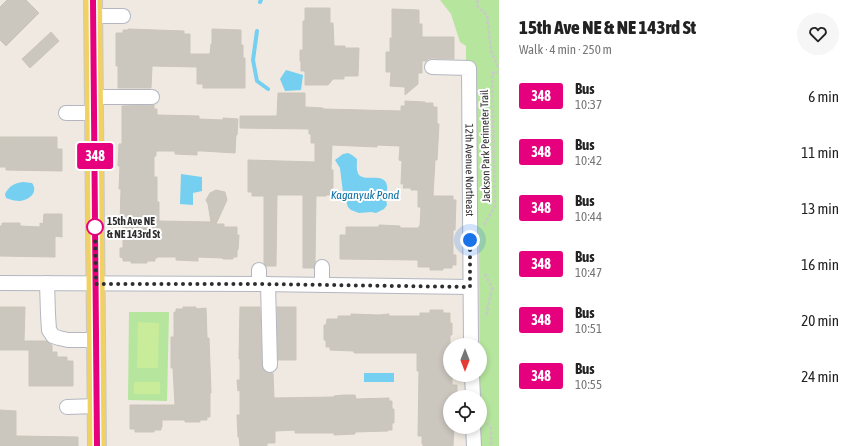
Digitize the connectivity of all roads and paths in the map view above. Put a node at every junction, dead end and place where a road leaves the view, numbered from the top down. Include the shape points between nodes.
1 (476, 0) edge
2 (93, 8) edge
3 (123, 16) dead end
4 (432, 67) dead end
5 (499, 71) edge
6 (152, 97) dead end
7 (94, 105) junction
8 (66, 113) dead end
9 (484, 232) dead end
10 (322, 267) dead end
11 (485, 268) dead end
12 (260, 270) dead end
13 (0, 283) edge
14 (47, 283) junction
15 (96, 284) junction
16 (263, 284) junction
17 (322, 285) junction
18 (470, 287) junction
19 (486, 317) dead end
20 (471, 338) edge
21 (96, 340) junction
22 (270, 365) dead end
23 (67, 406) dead end
24 (97, 406) junction
25 (487, 423) dead end
26 (473, 434) edge
27 (97, 446) edge
28 (474, 446) edge
29 (491, 446) edge

1 - 5 path, Jackson Park Perimeter Trail via 478,8 487,15 491,51
2 - 3 street
2 - 7 main road
4 - 18 street, 12th Avenue Northeast via 469,68
5 - 9 path, Jackson Park Perimeter Trail via 492,73 495,206 484,225
6 - 7 street
7 - 8 street
7 - 15 main road
10 - 17 street
11 - 19 path via 485,276 492,288
12 - 16 street
13 - 14 street
14 - 15 street
14 - 21 street via 49,330 53,336 68,340
15 - 16 street
15 - 21 main road
16 - 17 street
16 - 22 street
17 - 18 street
18 - 20 street, 12th Avenue Northeast
21 - 24 main road
23 - 24 street
24 - 27 main road
25 - 29 path via 491,428
26 - 28 street

